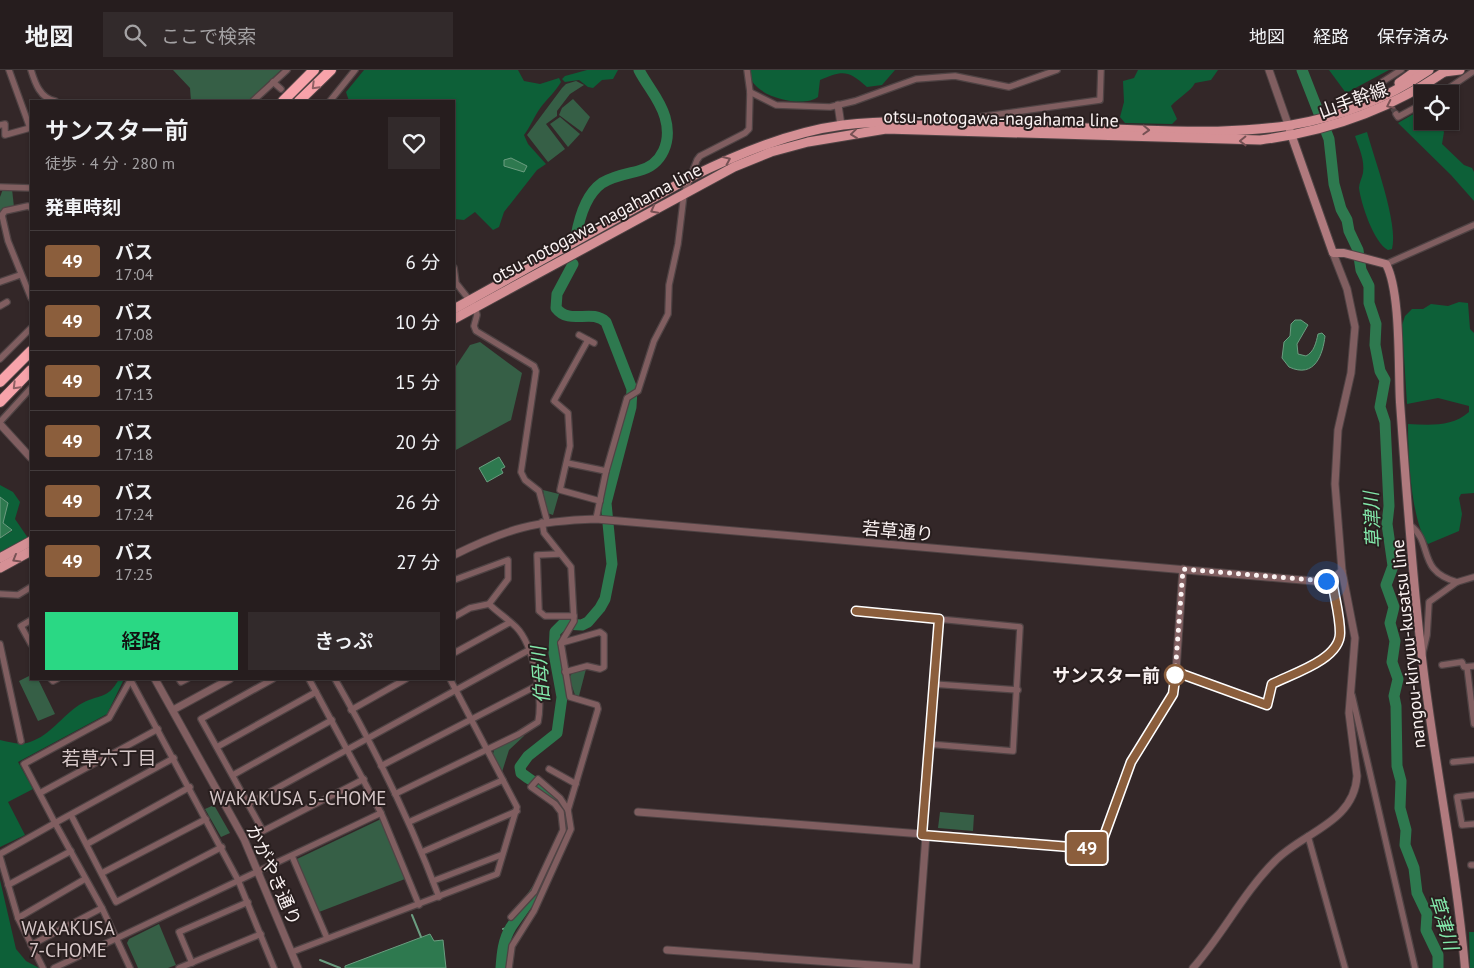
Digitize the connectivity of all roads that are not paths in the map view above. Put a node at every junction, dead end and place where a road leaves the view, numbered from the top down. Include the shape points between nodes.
1 (9, 70) edge
2 (30, 70) edge
3 (286, 70) edge
4 (314, 70) edge
5 (331, 70) edge
6 (355, 70) edge
7 (747, 70) edge
8 (1057, 70) edge
9 (1101, 70) edge
10 (1269, 70) edge
11 (1401, 70) edge
12 (1417, 70) edge
13 (1430, 70) edge
14 (1460, 70) edge
15 (1445, 71) edge
16 (1474, 71) edge
17 (274, 82) junction
18 (1453, 85) edge
19 (1380, 86) dead end
20 (282, 89) dead end
21 (750, 92) junction
22 (46, 100) edge
23 (254, 100) edge
24 (284, 100) edge
25 (300, 100) edge
26 (331, 100) edge
27 (1375, 101) junction
28 (838, 105) junction
29 (1414, 108) edge
30 (1396, 114) dead end
31 (1337, 120) junction
32 (968, 123) junction
33 (0, 125) edge
34 (841, 125) junction
35 (1290, 131) junction
36 (692, 178) junction
37 (0, 187) edge
38 (30, 188) edge
39 (684, 194) junction
40 (30, 207) edge
41 (1474, 225) edge
42 (1333, 253) junction
43 (1386, 264) junction
44 (20, 275) junction
45 (455, 276) edge
46 (0, 282) edge
47 (30, 296) edge
48 (7, 302) dead end
49 (472, 304) junction
50 (0, 306) edge
51 (455, 309) edge
52 (455, 318) edge
53 (30, 329) edge
54 (579, 335) dead end
55 (30, 352) edge
56 (0, 359) edge
57 (30, 371) edge
58 (0, 382) edge
59 (30, 389) edge
60 (0, 402) edge
61 (0, 423) edge
62 (30, 457) edge
63 (567, 463) junction
64 (606, 471) junction
65 (600, 501) junction
66 (604, 520) junction
67 (544, 522) junction
68 (1410, 525) junction
69 (30, 542) edge
70 (30, 551) edge
71 (455, 554) edge
72 (559, 554) junction
73 (0, 558) edge
74 (0, 568) edge
75 (1183, 569) junction
76 (1342, 571) junction
77 (1474, 576) edge
78 (1332, 579) junction
79 (455, 580) edge
80 (1457, 582) junction
81 (30, 589) edge
82 (0, 594) edge
83 (489, 604) junction
84 (856, 611) dead end
85 (455, 616) edge
86 (939, 619) junction
87 (30, 621) edge
88 (573, 622) junction
89 (509, 623) junction
90 (30, 642) edge
91 (561, 643) junction
92 (0, 644) edge
93 (529, 650) junction
94 (455, 652) edge
95 (1422, 657) junction
96 (1442, 665) dead end
97 (1474, 666) edge
98 (1467, 667) junction
99 (565, 672) junction
100 (1176, 672) junction
101 (129, 680) edge
102 (131, 680) edge
103 (156, 680) edge
104 (228, 680) edge
105 (271, 680) edge
106 (310, 680) edge
107 (337, 680) edge
108 (404, 680) edge
109 (451, 680) edge
110 (933, 684) junction
111 (538, 685) junction
112 (456, 690) junction
113 (1018, 690) junction
114 (1350, 690) junction
115 (316, 692) junction
116 (173, 710) junction
117 (351, 710) junction
118 (472, 718) junction
119 (332, 720) junction
120 (1474, 724) edge
121 (158, 730) junction
122 (366, 739) junction
123 (21, 741) dead end
124 (928, 744) junction
125 (217, 747) junction
126 (348, 749) junction
127 (488, 749) junction
128 (174, 758) junction
129 (1474, 760) edge
130 (1453, 762) dead end
131 (381, 766) junction
132 (549, 768) dead end
133 (233, 775) junction
134 (364, 779) junction
135 (503, 780) junction
136 (576, 784) junction
137 (190, 787) junction
138 (40, 793) junction
139 (396, 794) junction
140 (1474, 795) edge
141 (248, 804) junction
142 (568, 810) junction
143 (518, 811) junction
144 (638, 812) dead end
145 (381, 813) junction
146 (71, 815) junction
147 (206, 819) junction
148 (409, 822) junction
149 (55, 823) junction
150 (1474, 824) edge
151 (924, 835) junction
152 (1308, 836) junction
153 (87, 844) junction
154 (222, 847) junction
155 (71, 851) junction
156 (422, 852) junction
157 (0, 854) edge
158 (501, 855) junction
159 (292, 856) junction
160 (0, 858) edge
161 (259, 870) junction
162 (102, 873) junction
163 (86, 880) junction
164 (238, 880) junction
165 (433, 881) junction
166 (8, 885) junction
167 (439, 897) junction
168 (248, 902) junction
169 (419, 904) junction
170 (102, 908) junction
171 (511, 917) dead end
172 (18, 918) junction
173 (261, 934) junction
174 (117, 937) junction
175 (327, 938) junction
176 (31, 945) junction
177 (666, 950) dead end
178 (292, 952) junction
179 (192, 963) junction
180 (43, 968) edge
181 (54, 968) edge
182 (130, 968) edge
183 (179, 968) edge
184 (273, 968) edge
185 (298, 968) edge
186 (509, 968) edge
187 (914, 968) edge
188 (1193, 968) edge
189 (1345, 968) edge
190 (1415, 968) edge
191 (1465, 968) edge

1 - 33 street via 30,128 5,135 5,124
2 - 22 street
3 - 17 street
4 - 24 highway
5 -> 25 highway
6 - 26 street
7 - 21 street
8 - 28 street via 1009,87 955,76 922,78
9 - 32 street via 1100,100 972,118
10 - 35 street
11 - 19 street
12 - 27 main road
13 - 27 main road, 山手幹線
14 - 15 main road
15 -> 31 main road, 山手幹線 via 1381,109
16 - 18 street
17 - 20 street
17 - 23 street
21 - 28 street via 776,105
21 - 36 street via 749,129 700,156
27 - 31 main road, 山手幹線
28 - 34 street
29 - 30 street via 1398,117
31 - 35 main road, 山手幹線
32 - 34 main road, otsu-notogawa-nagahama line via 909,121
32 -> 35 main road, otsu-notogawa-nagahama line via 1219,132
36 -> 34 main road, otsu-notogawa-nagahama line via 761,147
35 -> 39 main road, otsu-notogawa-nagahama line via 1260,140 1224,141 886,130 808,142 771,152 734,167
35 - 42 main road
36 - 39 street
36 - 49 main road, otsu-notogawa-nagahama line
37 - 38 street
39 -> 49 main road, otsu-notogawa-nagahama line
39 - 64 street via 669,284 668,314 654,341 640,384 627,398
40 - 44 street via 2,212
41 - 43 street
42 - 43 main road
42 - 76 street via 1347,290 1355,327 1351,373 1338,430 1335,484
43 - 68 main road, nangou-kiryuu-kusatsu line via 1394,287
44 - 46 street
44 - 47 street
45 - 49 street via 456,283
48 - 50 street
49 - 51 main road, otsu-notogawa-nagahama line
49 - 52 main road, otsu-notogawa-nagahama line
49 - 67 street via 477,315 476,331 525,360 536,371 521,472 524,480 539,491
53 - 56 street
54 - 63 street via 591,341 554,401 568,413 570,446
55 - 58 highway
57 -> 60 highway
59 - 61 street
61 - 62 street
63 - 64 street
63 - 65 street via 561,491
64 - 65 street
65 - 66 street
66 - 67 street, 若草通り
66 - 75 street, 若草通り
67 - 71 street, 若草通り via 492,536
67 - 72 street via 544,533
68 - 80 street via 1416,530 1431,567
68 - 95 main road, nangou-kiryuu-kusatsu line
69 - 73 main road
70 -> 74 main road
72 - 88 street via 572,567
72 - 88 street via 537,556 539,611 545,616
75 - 78 street, 若草通り via 1314,581
75 - 100 street
76 - 78 street
76 - 114 street via 1355,638
77 - 80 street
78 - 100 street via 1340,633 1336,644 1320,661 1272,684 1267,705
79 - 83 street via 508,560 508,579
80 - 95 street via 1429,602
81 - 82 street via 18,595
83 - 85 street via 470,608
83 - 89 street
84 - 86 street
86 - 110 street
86 - 113 street via 1020,627
87 - 90 street via 20,626
88 - 91 street
89 - 93 street via 516,627
89 - 94 street
91 - 99 street
91 - 99 street via 600,632 604,635 604,667 587,666
92 - 123 street
93 - 111 street
93 - 112 street
95 - 191 main road, nangou-kiryuu-kusatsu line via 1453,858
96 - 98 street via 1462,662
97 - 98 street
98 - 120 street
99 - 136 street via 570,697 597,705 598,709
100 - 151 street via 1173,694 1131,762 1105,834 1098,843 1082,848
101 - 138 street via 109,718 24,764
102 - 121 street
103 - 116 street, かがやき通り
104 - 116 street
105 - 125 street via 201,719
106 - 115 street
107 - 117 street
108 - 117 street
109 - 112 street
110 - 113 street
110 - 124 street
111 - 118 street
111 - 127 street via 538,722
112 - 118 street
112 - 122 street
113 - 124 street via 1013,751
114 - 152 street via 1349,713 1357,786 1345,810
114 - 190 street
115 - 119 street
115 - 125 street
116 - 161 street, かがやき通り
117 - 122 street
118 - 127 street
118 - 131 street
119 - 126 street
119 - 133 street
121 - 128 street
121 - 138 street
122 - 126 street
122 - 131 street
124 - 151 street
125 - 133 street
126 - 134 street
126 - 141 street
127 - 135 street
127 - 139 street
128 - 137 street
128 - 146 street
129 - 130 street
131 - 139 street
132 - 136 street
133 - 141 street
134 - 141 street via 263,831
134 - 145 street
135 - 143 street
135 - 148 street
136 - 142 street
137 - 147 street
137 - 153 street
138 - 149 street
139 - 148 street
140 - 150 street via 1457,797 1462,825
142 - 171 street via 560,798 538,779 531,787 561,812 563,830 534,892
142 - 186 street via 572,830 534,910 512,946
143 - 156 street
143 - 158 street
144 - 151 street
145 - 159 street
145 - 169 street
146 - 149 street
146 - 153 street
147 - 154 street
147 - 162 street
148 - 156 street
149 - 155 street
149 - 157 street
151 - 187 street
152 - 188 street via 1289,848 1262,874
152 - 189 street
153 - 162 street
154 - 162 street via 116,902
154 - 164 street
155 - 163 street
155 - 166 street
156 - 165 street
158 - 165 street
158 - 167 street via 497,874
159 - 161 street
159 - 175 street
160 - 166 street
161 - 164 street
161 - 178 street, かがやき通り
163 - 170 street
163 - 172 street
164 - 168 street
164 - 174 street
165 - 167 street
166 - 172 street
167 - 169 street
168 - 173 street
168 - 179 street via 179,932
169 - 175 street
170 - 174 street
170 - 176 street
172 - 176 street
173 - 179 street
173 - 184 street
174 - 181 street
174 - 182 street
175 - 178 street
176 - 180 street
177 - 187 street
178 - 185 street, かがやき通り
179 - 183 street

